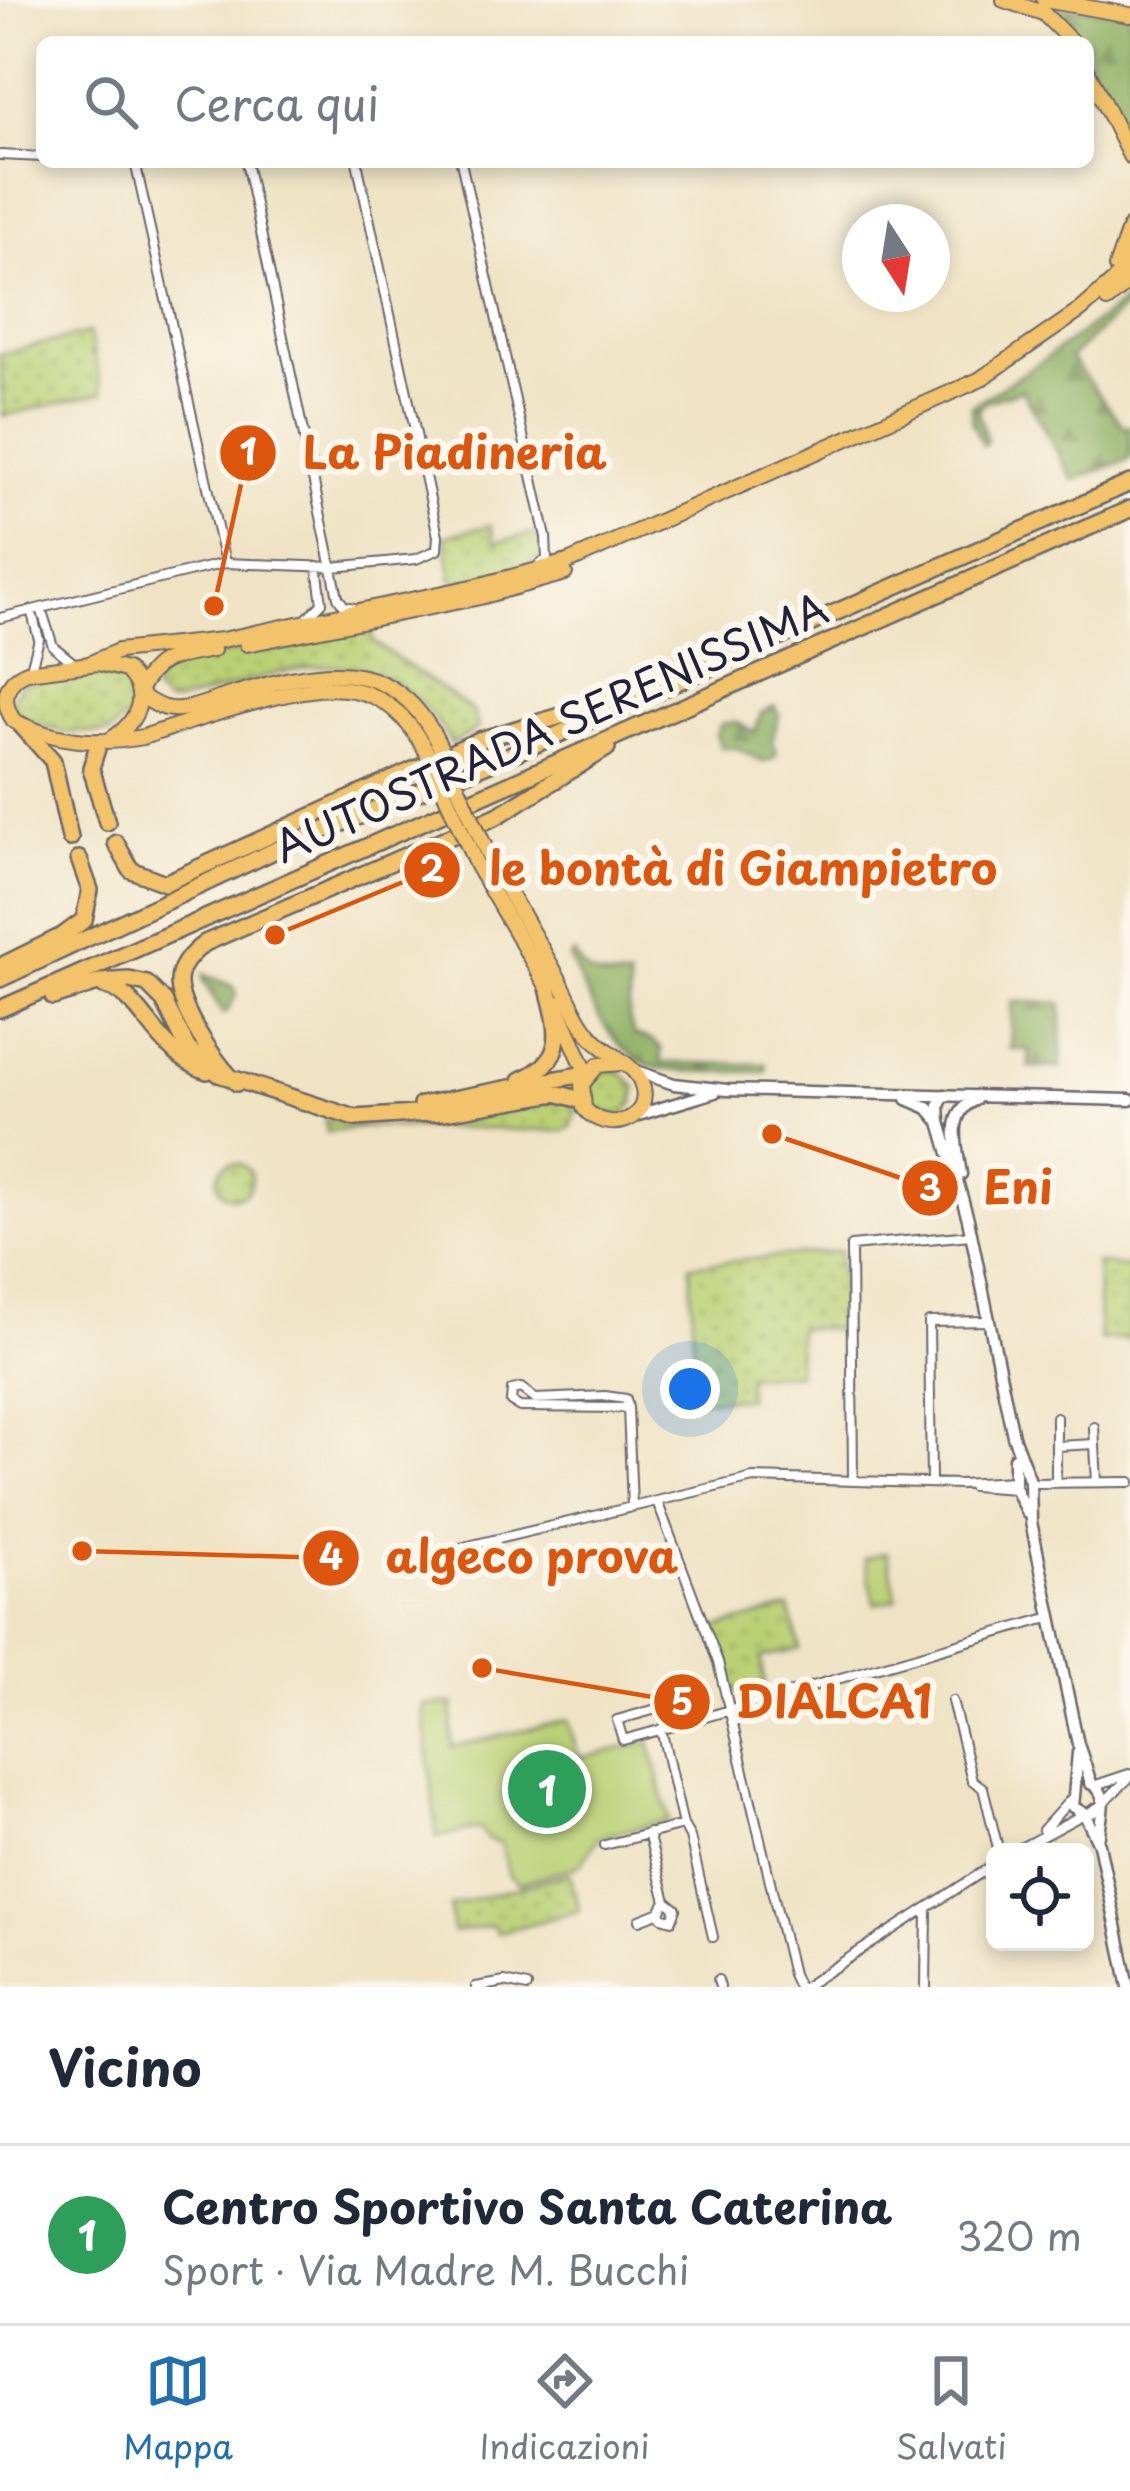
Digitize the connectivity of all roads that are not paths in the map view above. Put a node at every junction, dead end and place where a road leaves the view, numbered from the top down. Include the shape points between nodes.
1 (1004, 0) edge
2 (1044, 0) edge
3 (1065, 0) edge
4 (1130, 12) edge
5 (1066, 36) edge
6 (1094, 84) edge
7 (1118, 133) junction
8 (0, 155) edge
9 (1130, 156) edge
10 (36, 158) edge
11 (136, 168) edge
12 (247, 168) edge
13 (358, 168) edge
14 (462, 168) edge
15 (1130, 169) edge
16 (1130, 227) edge
17 (1130, 260) edge
18 (1130, 281) edge
19 (1055, 330) junction
20 (1130, 483) edge
21 (1130, 509) edge
22 (546, 537) junction
23 (602, 548) junction
24 (225, 563) junction
25 (317, 566) junction
26 (334, 567) junction
27 (477, 586) junction
28 (338, 608) junction
29 (36, 609) junction
30 (0, 618) edge
31 (281, 627) junction
32 (792, 630) junction
33 (251, 643) junction
34 (84, 665) junction
35 (23, 674) junction
36 (0, 680) edge
37 (140, 693) junction
38 (0, 706) edge
39 (657, 716) junction
40 (16, 722) junction
41 (104, 741) junction
42 (434, 752) junction
43 (107, 822) dead end
44 (70, 838) dead end
45 (116, 844) dead end
46 (80, 859) dead end
47 (0, 978) edge
48 (554, 985) junction
49 (77, 987) junction
50 (0, 1014) edge
51 (627, 1066) junction
52 (588, 1073) junction
53 (219, 1074) junction
54 (237, 1083) junction
55 (727, 1090) junction
56 (495, 1091) junction
57 (886, 1094) junction
58 (945, 1095) junction
59 (994, 1097) junction
60 (581, 1100) junction
61 (1130, 1100) edge
62 (632, 1117) junction
63 (365, 1118) junction
64 (940, 1122) junction
65 (958, 1150) junction
66 (965, 1207) junction
67 (971, 1234) junction
68 (989, 1321) junction
69 (628, 1408) junction
70 (1056, 1418) dead end
71 (1094, 1426) dead end
72 (1095, 1444) junction
73 (1057, 1445) junction
74 (853, 1478) junction
75 (931, 1482) junction
76 (1096, 1482) junction
77 (1130, 1482) edge
78 (1056, 1483) junction
79 (1022, 1484) junction
80 (657, 1501) junction
81 (632, 1506) junction
82 (422, 1557) dead end
83 (1052, 1618) junction
84 (952, 1701) dead end
85 (729, 1710) junction
86 (678, 1725) junction
87 (662, 1729) junction
88 (1078, 1744) junction
89 (1130, 1775) edge
90 (1094, 1784) junction
91 (1072, 1794) junction
92 (1102, 1804) junction
93 (1083, 1815) junction
94 (682, 1825) junction
95 (649, 1833) junction
96 (1038, 1835) junction
97 (997, 1843) edge
98 (1026, 1843) edge
99 (1099, 1844) junction
100 (604, 1845) dead end
101 (986, 1870) edge
102 (666, 1901) junction
103 (928, 1909) junction
104 (660, 1912) junction
105 (640, 1920) dead end
106 (713, 1937) dead end
107 (480, 1987) edge
108 (527, 1987) edge
109 (801, 1987) edge
110 (926, 1987) edge
111 (1129, 1987) edge

1 - 5 main road via 1049,17
2 - 4 main road
3 - 4 main road
6 - 7 main road
7 - 9 main road
7 - 15 main road
8 - 10 street
11 - 24 street
12 - 26 street
13 - 26 street via 438,536 436,550 416,559
14 - 22 street
16 - 19 main road via 1108,277
17 - 19 main road
18 - 33 main road via 974,392 576,569 486,596
19 - 23 main road via 972,384
20 - 32 highway, AUTOSTRADA SERENISSIMA
21 - 39 highway, AUTOSTRADA SERENISSIMA
22 - 23 street via 560,558
22 - 27 street via 541,565
23 - 27 main road
24 - 25 street
24 - 29 street
25 - 26 street
25 - 31 street via 319,610
26 - 28 street
27 - 28 main road
28 - 31 main road
28 - 33 main road via 325,624
29 - 30 street
29 - 34 street via 53,646
29 - 35 street via 39,639
31 - 34 main road via 111,652
32 - 45 highway via 728,646 564,716 479,740 165,883 131,870
32 - 47 highway, AUTOSTRADA SERENISSIMA via 276,850
33 - 37 main road via 162,661
34 - 35 main road
34 - 37 main road via 126,670
35 - 36 street
35 - 40 main road via 5,696
37 - 41 main road via 133,721
37 - 42 main road via 181,708 289,678 344,673 401,696 426,722
38 - 40 street
39 - 50 highway, AUTOSTRADA SERENISSIMA
39 - 54 highway via 496,816 199,947 181,973 181,992 213,1058
40 - 41 main road
40 - 44 highway via 53,761
41 - 42 main road via 331,686 391,707
41 - 43 highway via 91,768
42 - 48 main road, bridge via 477,866
46 - 47 highway via 90,890 84,920 5,964
48 - 51 main road via 587,1032
48 - 52 main road
48 - 56 highway via 553,1059
49 - 50 highway
49 - 53 highway via 118,989 178,1058
49 - 53 highway via 129,980 153,987 188,1049
51 - 52 main road via 604,1063
51 - 55 street via 674,1084
51 - 62 main road via 644,1093
52 - 56 highway
52 - 60 main road
53 - 54 highway
54 - 63 highway
55 - 57 street
55 - 62 street
56 - 63 highway
57 - 58 street
57 - 64 street via 922,1104
58 - 59 street
58 - 64 street
58 - 65 street
59 - 61 street
59 - 65 street via 960,1109
60 - 62 main road via 602,1123
60 - 63 highway via 559,1093
64 - 66 street
65 - 66 street
66 - 67 street
67 - 68 street
67 - 74 street via 851,1246
68 - 75 street via 929,1322
68 - 79 street
69 - 69 street via 626,1399 605,1396 535,1399 521,1388 510,1396 520,1407
69 - 81 street
70 - 73 street
71 - 72 street
72 - 73 street
72 - 76 street
73 - 78 street
74 - 75 street
74 - 80 street via 740,1479
75 - 79 street
76 - 77 street
76 - 78 street
78 - 79 street
79 - 83 street
80 - 81 street
80 - 85 street
81 - 82 street
83 - 85 street
83 - 88 street
84 - 97 street
85 - 86 street
85 - 109 street
86 - 87 street
86 - 87 street via 667,1706 616,1720 622,1740
87 - 94 street
88 - 90 street
88 - 91 street
89 - 90 street
89 - 92 street
90 - 91 street
90 - 92 street
91 - 93 street
91 - 96 street
92 - 93 street
92 - 99 street
93 - 96 street
93 - 99 street
94 - 95 street
94 - 106 street
95 - 100 street
95 - 102 street
96 - 98 street
99 - 111 street
101 - 103 street
102 - 104 street
102 - 104 street via 676,1915 667,1920
103 - 109 street
103 - 110 street
104 - 105 street
107 - 108 street

